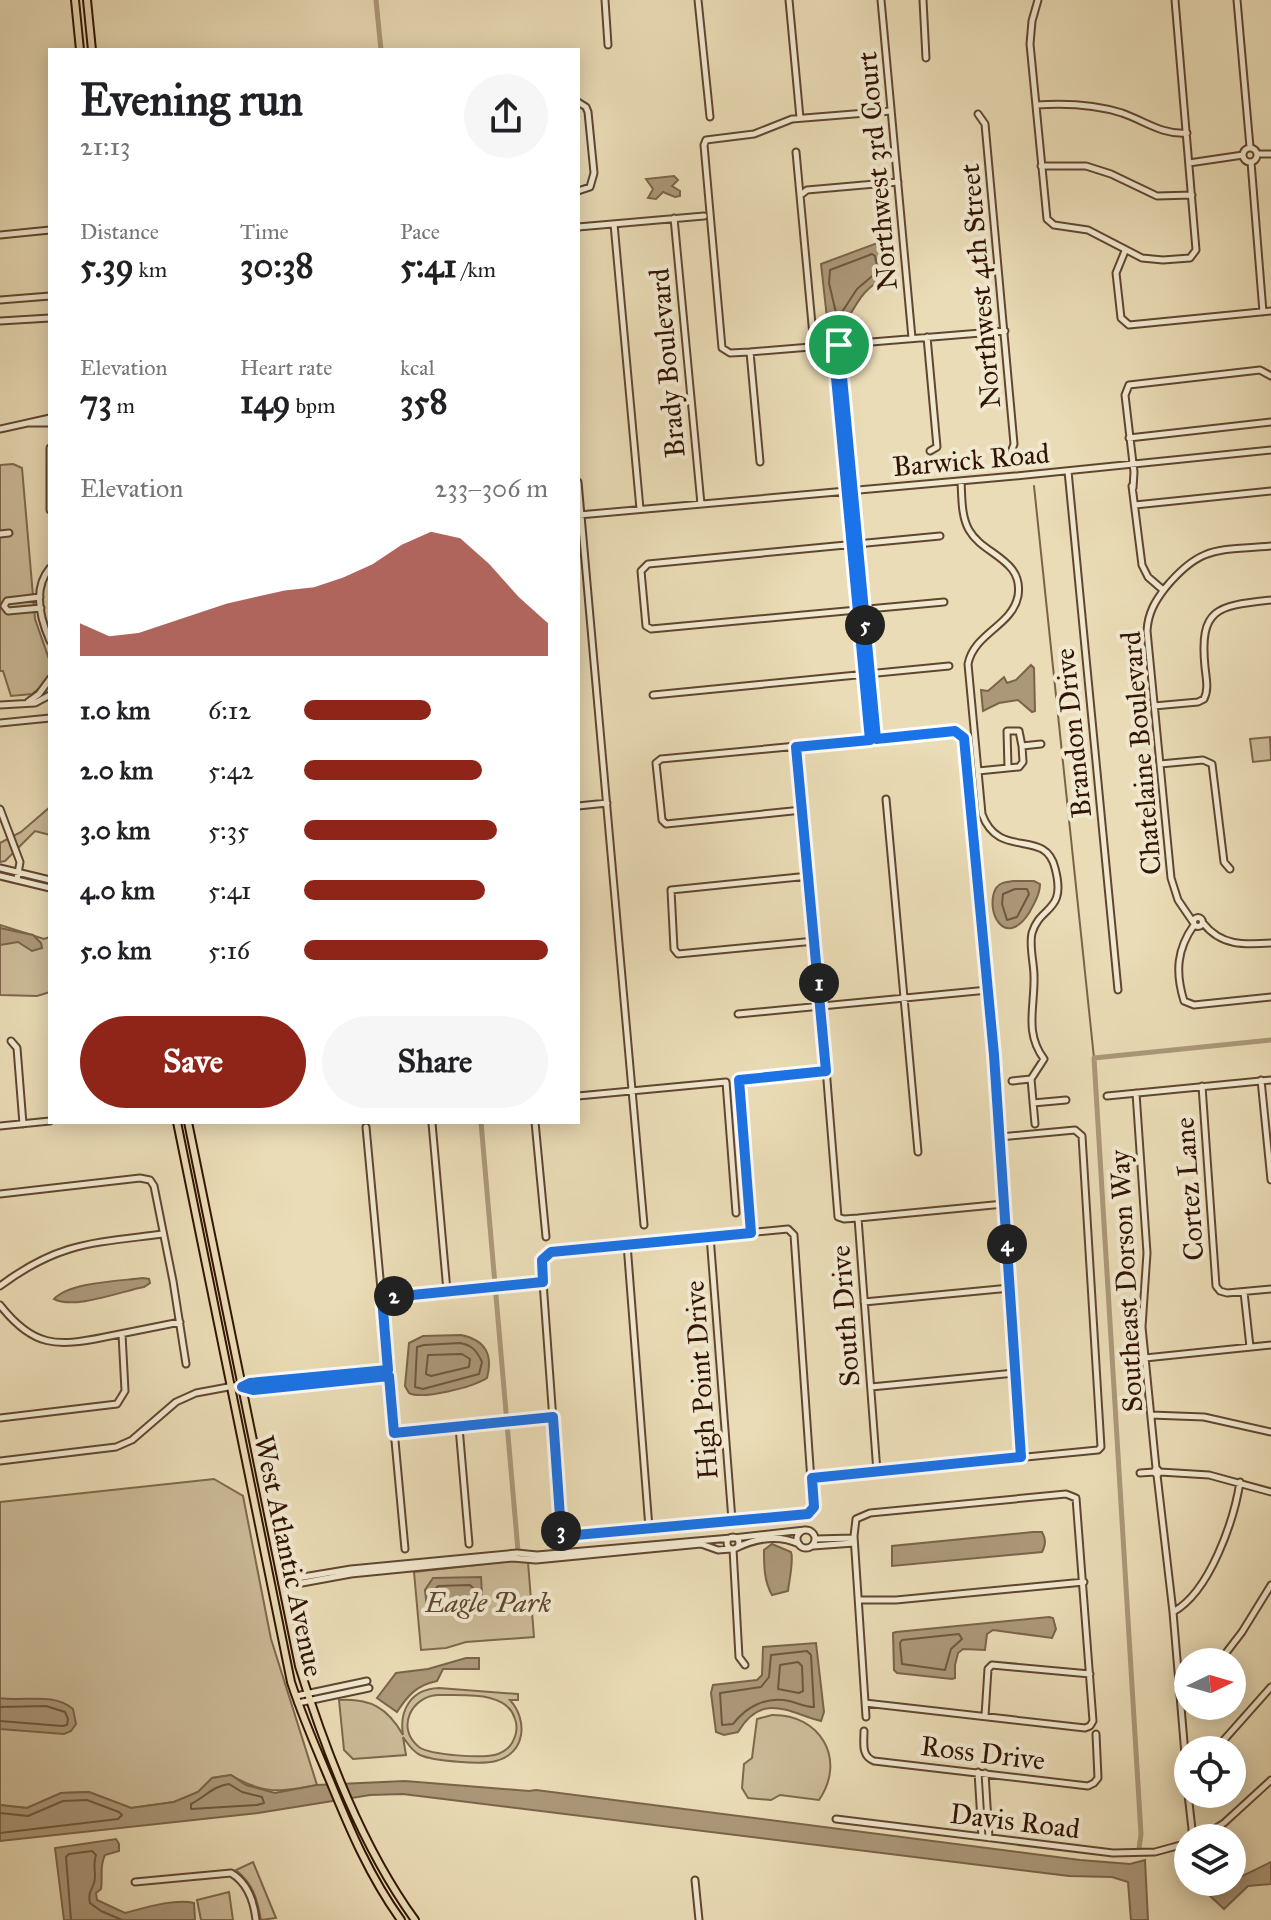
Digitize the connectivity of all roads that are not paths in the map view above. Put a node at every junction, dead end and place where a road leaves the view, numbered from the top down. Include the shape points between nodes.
1 (75, 0) edge
2 (87, 0) edge
3 (605, 0) edge
4 (698, 0) edge
5 (789, 0) edge
6 (881, 0) edge
7 (923, 0) edge
8 (1038, 0) edge
9 (1175, 0) edge
10 (1237, 0) edge
11 (608, 45) dead end
12 (80, 48) edge
13 (92, 48) edge
14 (926, 58) dead end
15 (580, 103) edge
16 (1036, 105) junction
17 (891, 111) junction
18 (978, 114) dead end
19 (710, 117) dead end
20 (800, 119) junction
21 (1187, 133) junction
22 (1250, 147) junction
23 (796, 152) dead end
24 (1258, 154) junction
25 (1271, 154) edge
26 (1243, 155) junction
27 (1251, 162) junction
28 (1189, 163) junction
29 (1041, 166) junction
30 (898, 182) junction
31 (580, 190) edge
32 (802, 194) junction
33 (1192, 195) junction
34 (707, 215) junction
35 (674, 218) junction
36 (614, 224) junction
37 (580, 227) edge
38 (48, 230) edge
39 (0, 235) edge
40 (1125, 251) junction
41 (48, 296) edge
42 (0, 300) edge
43 (1271, 311) edge
44 (1263, 312) junction
45 (48, 318) edge
46 (0, 321) edge
47 (1005, 331) junction
48 (927, 337) junction
49 (912, 338) junction
50 (836, 345) junction
51 (814, 346) junction
52 (750, 352) junction
53 (1269, 374) edge
54 (48, 421) edge
55 (1271, 422) edge
56 (0, 429) edge
57 (1129, 438) junction
58 (1271, 450) edge
59 (930, 451) dead end
60 (1010, 455) dead end
61 (760, 462) dead end
62 (1132, 465) junction
63 (1068, 471) junction
64 (961, 481) junction
65 (849, 491) junction
66 (1271, 491) edge
67 (701, 504) junction
68 (1135, 505) junction
69 (640, 510) junction
70 (580, 515) edge
71 (9, 533) dead end
72 (0, 534) edge
73 (940, 536) dead end
74 (854, 544) junction
75 (1271, 546) edge
76 (48, 571) edge
77 (1163, 590) junction
78 (40, 597) junction
79 (20, 600) junction
80 (1271, 600) edge
81 (944, 602) dead end
82 (2, 606) edge
83 (41, 608) junction
84 (21, 610) junction
85 (860, 610) junction
86 (48, 634) edge
87 (949, 666) dead end
88 (867, 674) junction
89 (48, 682) edge
90 (653, 695) dead end
91 (48, 696) edge
92 (27, 703) junction
93 (0, 705) edge
94 (1154, 706) junction
95 (48, 718) edge
96 (0, 723) edge
97 (873, 740) junction
98 (1041, 744) dead end
99 (1022, 746) junction
100 (796, 747) junction
101 (1160, 764) junction
102 (1008, 768) junction
103 (978, 771) junction
104 (886, 799) dead end
105 (607, 803) junction
106 (580, 806) edge
107 (0, 809) edge
108 (802, 810) junction
109 (0, 868) edge
110 (1230, 869) dead end
111 (0, 876) edge
112 (18, 876) junction
113 (809, 876) junction
114 (48, 880) edge
115 (48, 887) edge
116 (1199, 924) junction
117 (815, 941) junction
118 (1271, 943) edge
119 (988, 990) junction
120 (1118, 990) dead end
121 (1271, 997) edge
122 (905, 998) junction
123 (821, 1006) junction
124 (738, 1014) dead end
125 (11, 1041) dead end
126 (826, 1071) junction
127 (1031, 1079) junction
128 (1261, 1080) junction
129 (1271, 1080) edge
130 (1012, 1081) dead end
131 (1202, 1086) junction
132 (633, 1091) junction
133 (1136, 1093) junction
134 (580, 1096) edge
135 (1107, 1096) dead end
136 (1066, 1100) dead end
137 (1033, 1103) junction
138 (48, 1121) edge
139 (23, 1124) junction
140 (177, 1124) edge
141 (188, 1124) edge
142 (432, 1124) edge
143 (535, 1124) edge
144 (1035, 1124) dead end
145 (0, 1126) edge
146 (366, 1127) dead end
147 (1000, 1137) junction
148 (918, 1152) dead end
149 (1271, 1180) edge
150 (0, 1194) edge
151 (1004, 1204) junction
152 (736, 1213) dead end
153 (858, 1218) junction
154 (644, 1225) dead end
155 (751, 1233) junction
156 (163, 1234) junction
157 (211, 1235) junction
158 (710, 1236) junction
159 (200, 1237) junction
160 (546, 1237) dead end
161 (627, 1244) junction
162 (543, 1282) junction
163 (0, 1286) edge
164 (1010, 1288) junction
165 (1271, 1289) edge
166 (447, 1291) junction
167 (1244, 1292) junction
168 (382, 1298) junction
169 (864, 1302) junction
170 (0, 1305) edge
171 (180, 1322) junction
172 (122, 1334) junction
173 (1271, 1345) edge
174 (1250, 1347) junction
175 (1145, 1358) junction
176 (186, 1364) dead end
177 (388, 1373) junction
178 (1015, 1373) junction
179 (242, 1387) junction
180 (871, 1387) junction
181 (231, 1388) junction
182 (1151, 1415) junction
183 (553, 1417) junction
184 (0, 1418) edge
185 (459, 1427) junction
186 (1271, 1432) edge
187 (394, 1433) junction
188 (1021, 1457) junction
189 (0, 1460) edge
190 (877, 1472) junction
191 (1157, 1472) junction
192 (1140, 1473) dead end
193 (812, 1478) junction
194 (1240, 1482) junction
195 (1271, 1492) edge
196 (732, 1520) junction
197 (649, 1528) junction
198 (805, 1530) junction
199 (732, 1538) junction
200 (854, 1540) junction
201 (814, 1543) junction
202 (469, 1544) dead end
203 (799, 1544) junction
204 (405, 1549) dead end
205 (733, 1549) junction
206 (267, 1564) junction
207 (438, 1564) junction
208 (281, 1580) junction
209 (1084, 1582) junction
210 (1271, 1585) edge
211 (859, 1600) junction
212 (1173, 1612) junction
213 (1176, 1648) edge
214 (1230, 1648) edge
215 (745, 1665) dead end
216 (1090, 1674) junction
217 (367, 1681) dead end
218 (1271, 1687) edge
219 (369, 1688) dead end
220 (309, 1696) junction
221 (297, 1700) junction
222 (865, 1703) junction
223 (985, 1716) junction
224 (866, 1717) dead end
225 (864, 1731) dead end
226 (1096, 1734) dead end
227 (1227, 1736) edge
228 (982, 1773) junction
229 (1271, 1780) edge
230 (836, 1819) dead end
231 (1222, 1824) edge
232 (985, 1838) junction
233 (369, 1844) junction
234 (1174, 1847) edge
235 (359, 1849) junction
236 (695, 1880) dead end
237 (135, 1882) dead end
238 (256, 1920) edge
239 (401, 1920) edge
240 (415, 1920) edge
241 (699, 1920) edge

1 - 12 main road
2 - 13 main road
3 - 11 street
4 - 19 street
5 - 20 street
6 - 17 street, Northwest 3rd Court
7 - 14 street
8 - 16 street via 1030,33
9 - 21 street
10 - 22 street
15 - 31 street via 588,112 594,173 591,184
16 - 21 street via 1096,106 1167,133
16 - 29 street
17 - 20 street
17 - 30 street, Northwest 3rd Court
18 - 47 street, Northwest 4th Street via 985,124
20 - 34 street via 754,134 706,140
21 - 28 street
22 - 24 street
22 - 26 street
23 - 32 street
24 - 25 street
24 - 27 street
26 - 27 street
26 - 28 street
27 - 44 street
28 - 33 street
29 - 33 street via 1086,166 1157,196
29 - 40 street via 1049,222 1088,230
30 - 32 street
30 - 49 street, Northwest 3rd Court
32 - 51 street
33 - 40 street via 1193,256 1153,260
34 - 35 street
34 - 52 street via 724,350
35 - 36 street
35 - 67 street, Brady Boulevard
36 - 37 street
36 - 69 street
38 - 39 street
40 - 44 street via 1116,273 1125,324
41 - 42 street
43 - 44 street
45 - 46 street
47 - 48 street
47 - 60 street, Northwest 4th Street via 1014,444
48 - 49 street
48 - 59 street via 937,447
49 - 50 street
50 - 51 street
50 - 65 street
51 - 52 street
52 - 61 street
53 - 57 street via 1131,384 1126,388
54 - 56 street
55 - 57 street
57 - 62 street
58 - 62 street, Barwick Road
62 - 63 street, Barwick Road
62 - 68 street
63 - 64 street, Barwick Road
63 - 120 street, Brandon Drive
64 - 65 street, Barwick Road
64 - 103 street via 968,527 1006,561 1018,584 1012,611 979,641 969,658
65 - 67 street, Barwick Road
65 - 74 street
66 - 68 street
67 - 69 street, Barwick Road
68 - 77 street via 1142,565
69 - 70 street, Barwick Road
70 - 105 street
71 - 72 street
73 - 74 street
74 - 85 street
74 - 85 street via 648,564 641,571 646,626 651,629
75 - 77 street via 1200,555
76 - 78 street
77 - 94 street, Chatelaine Boulevard via 1147,624
78 - 79 street
78 - 83 street
79 - 82 street
79 - 84 street
80 - 94 street via 1228,606 1208,622 1203,639 1204,699
81 - 85 street
82 - 84 street
83 - 84 street
83 - 86 street
85 - 88 street
87 - 88 street
88 - 90 street
88 - 97 street
89 - 92 street
91 - 92 street
92 - 93 street
94 - 101 street, Chatelaine Boulevard
95 - 96 street
97 - 100 street
97 - 119 street via 955,731 964,738
98 - 99 street
99 - 102 street via 1022,766
99 - 102 street via 1019,731 1007,731
100 - 108 street, South Drive
100 - 108 street via 656,763 666,824
101 - 110 street via 1212,764 1224,862
101 - 116 street, Chatelaine Boulevard via 1172,886
102 - 103 street
103 - 127 street via 982,814 989,828 1008,843 1043,849 1056,872 1056,899 1032,938 1031,1027 1044,1059
104 - 122 street
105 - 106 street
105 - 132 street
107 - 112 street via 20,862
108 - 113 street, South Drive
109 - 112 street
111 - 112 street
112 - 114 street
112 - 115 street
113 - 117 street, South Drive
113 - 117 street via 671,890 674,949 678,954
116 - 118 street, Chatelaine Boulevard via 1237,944
116 - 121 street via 1180,949 1187,1003
117 - 123 street, South Drive
119 - 122 street
119 - 147 street
122 - 123 street
122 - 148 street
123 - 124 street
123 - 126 street, South Drive
125 - 139 street via 17,1048
126 - 153 street, South Drive via 837,1213 840,1219
126 - 155 street via 739,1080
127 - 130 street
127 - 137 street
128 - 129 street
128 - 131 street
128 - 149 street
131 - 133 street
131 - 167 street, Cortez Lane via 1215,1282 1227,1293
132 - 134 street
132 - 152 street via 726,1082
132 - 154 street
133 - 135 street
133 - 175 street, Southeast Dorson Way via 1147,1253
136 - 137 street
137 - 144 street
138 - 139 street
139 - 145 street
140 - 159 main road, West Atlantic Avenue
141 - 157 main road, West Atlantic Avenue
142 - 166 street
143 - 160 street
146 - 168 street
147 - 151 street
147 - 188 street via 1075,1130 1081,1132 1083,1149 1102,1443 1098,1450
150 - 156 street via 147,1179
151 - 153 street
151 - 164 street
153 - 169 street, South Drive
155 - 158 street
155 - 193 street via 788,1229 794,1235
156 - 163 street via 60,1251
156 - 171 street
157 - 159 main road
157 - 179 main road, West Atlantic Avenue
158 - 161 street
158 - 196 street, High Point Drive
159 - 181 main road, West Atlantic Avenue
161 - 162 street via 551,1252 542,1260
161 - 197 street
162 - 166 street
162 - 183 street
164 - 169 street
164 - 178 street
165 - 167 street
166 - 168 street
167 - 174 street
168 - 177 street
169 - 180 street, South Drive
170 - 172 street via 21,1329 48,1342 74,1344
171 - 172 street
171 - 176 street
172 - 184 street via 120,1401
173 - 174 street
174 - 175 street
175 - 182 street, Southeast Dorson Way
177 - 179 street
177 - 187 street
178 - 180 street
178 - 188 street
179 - 181 street
179 - 208 main road, West Atlantic Avenue
180 - 190 street, South Drive
181 - 189 street via 176,1402 116,1447
181 - 206 main road, West Atlantic Avenue
182 - 186 street via 1204,1417
182 - 191 street, Southeast Dorson Way
183 - 185 street
183 - 197 street via 561,1531 568,1537
185 - 187 street
185 - 202 street
187 - 204 street
188 - 190 street
190 - 193 street
191 - 192 street
191 - 194 street
191 - 212 street, Southeast Dorson Way
193 - 196 street via 811,1513
194 - 195 street
194 - 212 street via 1233,1518 1214,1561
196 - 197 street
198 - 199 street
198 - 201 street via 812,1533
198 - 203 street via 797,1537
199 - 205 street via 727,1542
199 - 207 street
200 - 201 street
200 - 209 street via 856,1519 870,1513 1066,1494 1076,1498
200 - 211 street
201 - 203 street via 805,1548
203 - 205 street via 780,1537
205 - 207 street via 701,1544
205 - 215 street via 739,1657
206 - 208 main road
206 - 221 main road, West Atlantic Avenue
207 - 208 street via 291,1585
208 - 220 main road, West Atlantic Avenue
209 - 211 street
209 - 216 street
210 - 214 street
211 - 222 street
212 - 213 street, Southeast Dorson Way
216 - 223 street via 992,1665
216 - 223 street via 1090,1726
217 - 220 street
218 - 227 street
219 - 220 street
220 - 221 street
220 - 233 main road, West Atlantic Avenue
221 - 235 main road, West Atlantic Avenue
222 - 223 street
222 - 224 street
225 - 228 street, Ross Drive via 866,1756 874,1761
226 - 228 street, Ross Drive via 1097,1781 1088,1786
228 - 232 street
229 - 231 street
230 - 232 street, Davis Road
232 - 234 street, Davis Road via 1113,1853
233 - 235 street
233 - 240 main road, West Atlantic Avenue
235 - 239 main road, West Atlantic Avenue
236 - 241 street
237 - 238 street via 231,1873 245,1884

